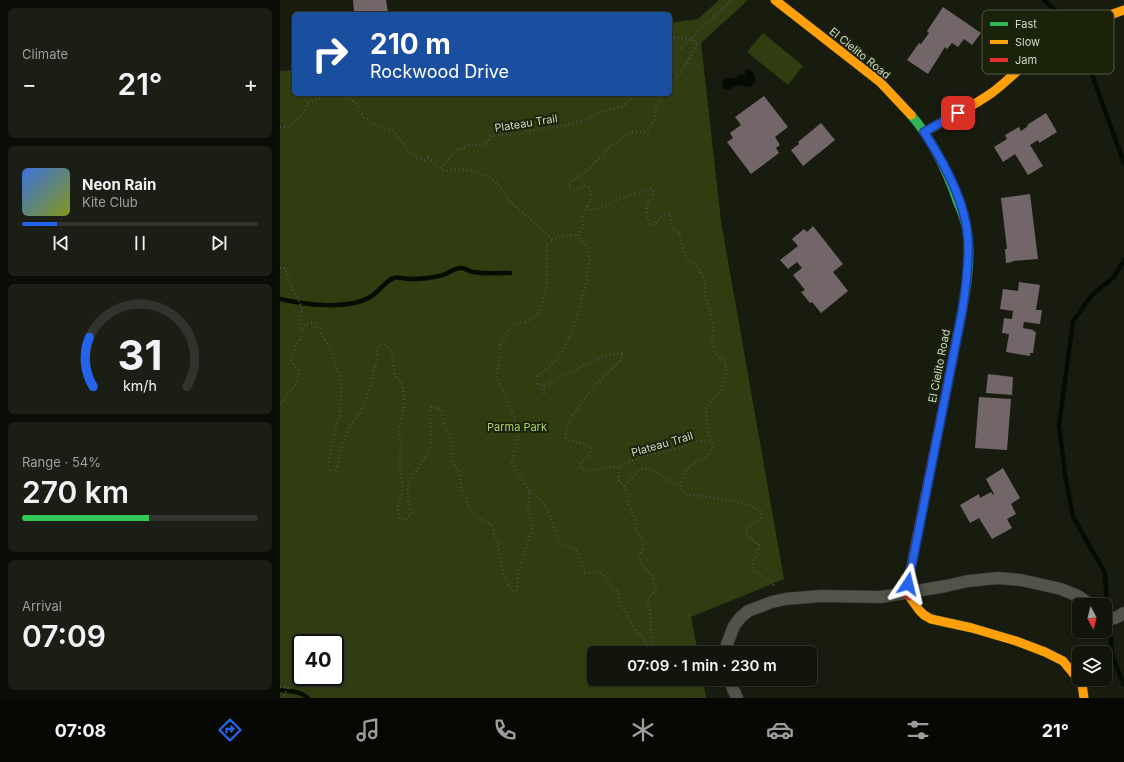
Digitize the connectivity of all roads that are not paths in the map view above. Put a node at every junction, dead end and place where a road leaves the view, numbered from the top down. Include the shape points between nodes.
1 (775, 0) edge
2 (1014, 74) edge
3 (924, 132) junction
4 (907, 593) junction
5 (1081, 598) edge
6 (1124, 613) edge
7 (1112, 619) edge
8 (727, 646) edge
9 (732, 686) edge
10 (737, 698) edge
11 (1084, 698) edge

1 - 3 street, El Cielito Road via 880,82
2 - 3 street via 992,92
3 - 4 street, El Cielito Road via 951,182 965,221 968,268 962,312
4 - 5 street via 968,581 1005,578 1060,589
4 - 8 street via 881,597 821,596 785,599 765,604 748,611 740,618 734,626
4 - 11 street via 919,610 931,619 972,628 1045,652 1064,661 1082,684
6 - 7 street
9 - 10 street

